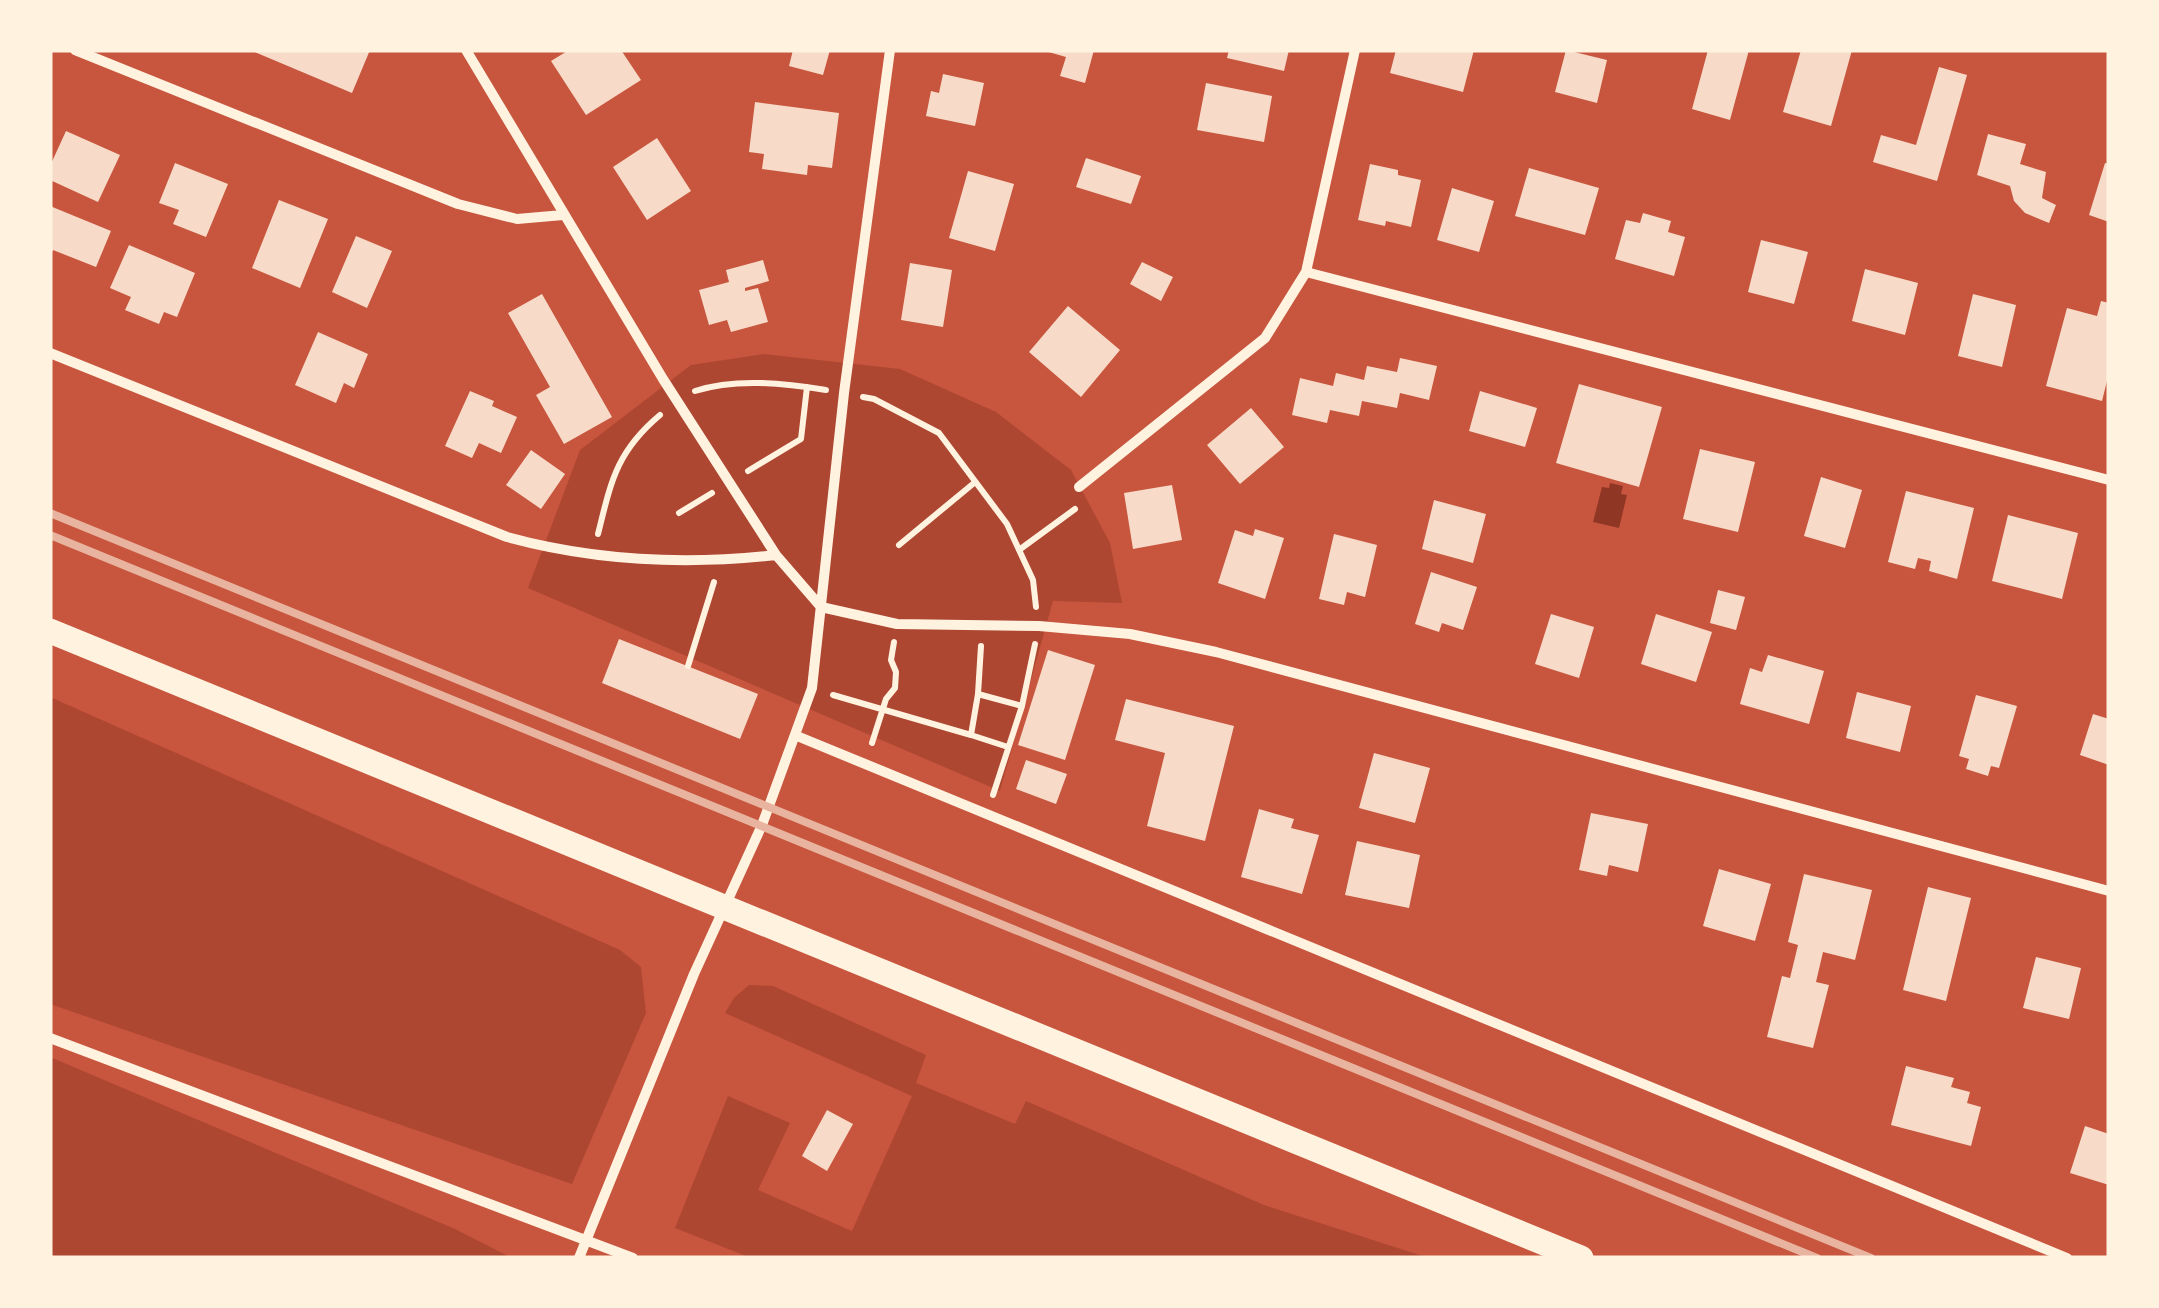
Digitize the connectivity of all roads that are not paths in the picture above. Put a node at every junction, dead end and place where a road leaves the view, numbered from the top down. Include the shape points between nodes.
1 (76, 50) edge
2 (466, 50) edge
3 (890, 50) edge
4 (1356, 50) edge
5 (563, 215) junction
6 (1306, 272) junction
7 (50, 353) edge
8 (2109, 480) edge
9 (1080, 487) dead end
10 (776, 555) junction
11 (821, 607) junction
12 (50, 631) edge
13 (797, 736) junction
14 (2109, 891) edge
15 (724, 907) junction
16 (50, 1038) edge
17 (588, 1240) junction
18 (580, 1258) edge
19 (633, 1258) edge
20 (1581, 1258) edge
21 (2067, 1258) edge

1 - 5 street via 458,204 516,220
2 - 5 street
3 - 11 street
4 - 6 street
5 - 10 street
6 - 8 street
6 - 9 street via 1265,338
7 - 10 street via 507,538 641,560
10 - 11 street
11 - 13 street via 812,688
11 - 14 street via 897,624 1039,626 1130,634 1216,652
12 - 15 main road
13 - 15 street
13 - 21 street
15 - 17 street
15 - 20 main road
16 - 17 street
17 - 18 street
17 - 19 street

